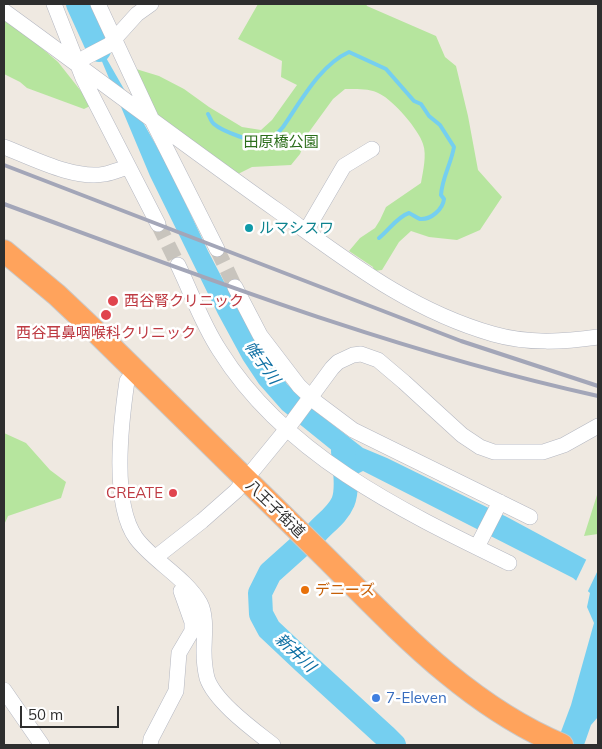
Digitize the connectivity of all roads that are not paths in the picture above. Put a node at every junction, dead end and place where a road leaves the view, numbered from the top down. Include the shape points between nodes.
1 (54, 4) edge
2 (98, 4) edge
3 (151, 4) edge
4 (4, 10) edge
5 (111, 43) junction
6 (81, 61) junction
7 (149, 118) junction
8 (4, 148) edge
9 (372, 149) dead end
10 (128, 167) junction
11 (158, 224) tunnel mouth
12 (306, 231) junction
13 (217, 249) tunnel mouth
14 (4, 251) edge
15 (178, 266) tunnel mouth
16 (235, 287) tunnel mouth
17 (598, 336) edge
18 (135, 370) junction
19 (309, 398) junction
20 (598, 426) edge
21 (288, 427) junction
22 (245, 480) junction
23 (499, 505) junction
24 (530, 517) dead end
25 (478, 545) junction
26 (156, 558) junction
27 (509, 563) dead end
28 (186, 586) junction
29 (5, 693) edge
30 (559, 744) edge
31 (42, 745) edge
32 (150, 745) edge
33 (274, 745) edge

1 - 6 street
2 - 5 street
3 - 5 street via 137,14
4 - 6 street
5 - 6 street
5 - 7 street
6 - 7 street via 92,75
6 - 10 street
7 - 12 street
7 - 13 street
8 - 10 street via 87,175
9 - 12 street via 344,166
10 - 11 street
12 - 17 street via 389,289 465,324 524,340 548,342
14 - 18 highway, 八王子街道 via 57,295
15 - 21 street via 220,351 267,412
16 - 19 street via 260,335
18 - 22 highway, 八王子街道
18 - 26 street via 126,388 119,468 122,501 127,522 136,538
19 - 20 street via 338,362 361,354 378,360 462,435 494,452 543,452 564,445
19 - 21 street
19 - 23 street via 353,430
21 - 22 street
21 - 25 street via 354,481
22 - 26 street
22 - 30 highway, 八王子街道 via 441,669 491,707 538,736
23 - 24 street
23 - 25 street
25 - 27 street
26 - 28 street
28 - 32 street via 181,592 192,631 179,653 176,691
28 - 33 street via 201,604 204,614 204,661 214,690 247,725
29 - 31 street

